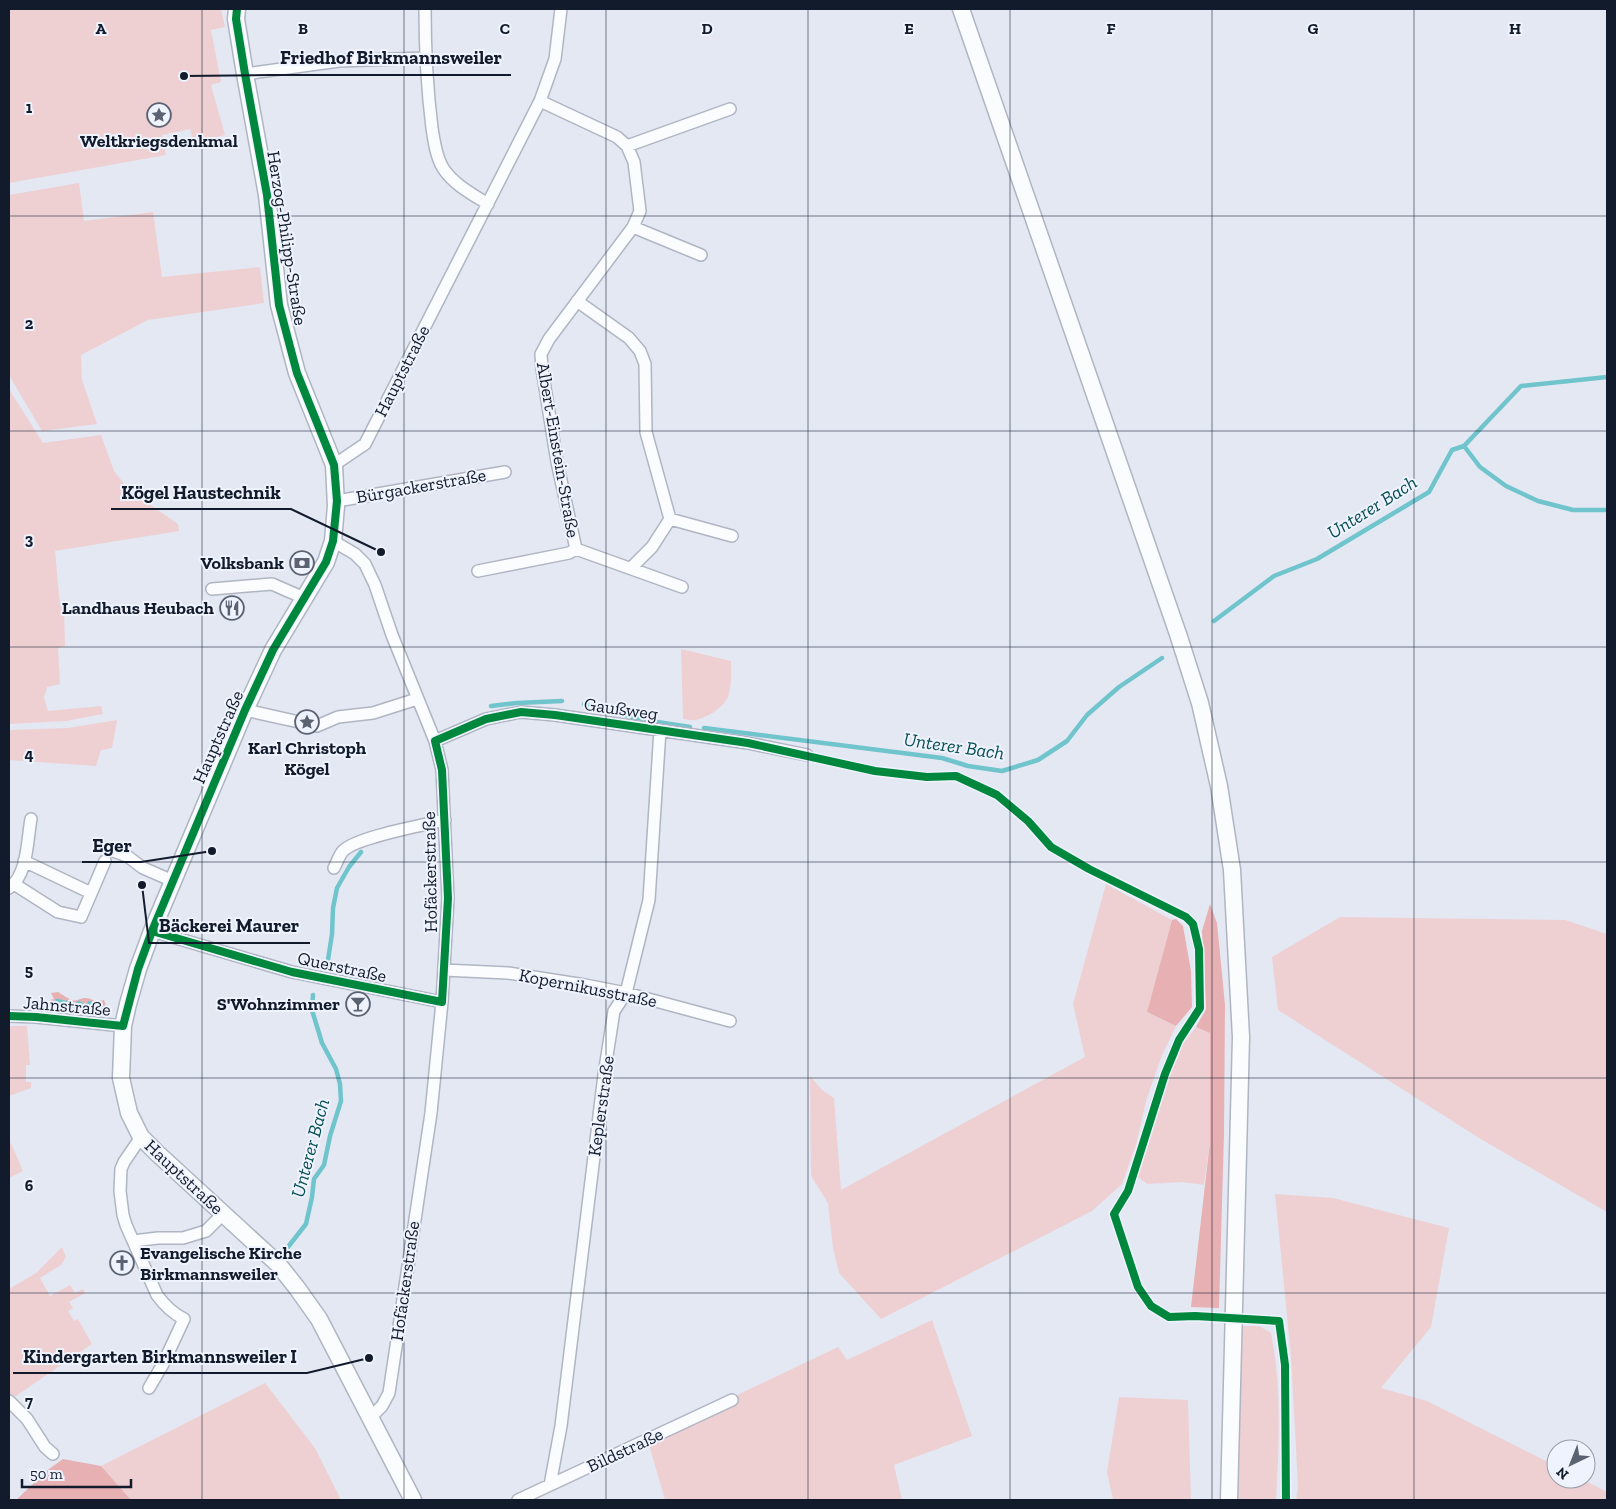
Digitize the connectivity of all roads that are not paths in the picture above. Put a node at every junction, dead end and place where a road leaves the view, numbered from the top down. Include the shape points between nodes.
1 (237, 9) edge
2 (425, 9) edge
3 (560, 9) edge
4 (961, 9) edge
5 (425, 58) junction
6 (245, 74) junction
7 (540, 101) junction
8 (730, 109) dead end
9 (627, 146) junction
10 (488, 204) junction
11 (634, 227) junction
12 (701, 254) dead end
13 (577, 301) junction
14 (334, 465) junction
15 (505, 472) dead end
16 (336, 501) junction
17 (670, 519) junction
18 (732, 536) dead end
19 (334, 541) junction
20 (576, 549) junction
21 (630, 568) junction
22 (478, 571) dead end
23 (682, 587) dead end
24 (212, 589) dead end
25 (304, 598) junction
26 (417, 699) junction
27 (245, 710) junction
28 (660, 730) junction
29 (435, 741) junction
30 (807, 755) dead end
31 (31, 819) dead end
32 (445, 820) junction
33 (105, 848) dead end
34 (24, 861) junction
35 (105, 861) dead end
36 (334, 868) dead end
37 (173, 881) junction
38 (11, 886) edge
39 (91, 893) junction
40 (152, 931) junction
41 (444, 970) junction
42 (626, 993) junction
43 (442, 1002) junction
44 (9, 1016) edge
45 (730, 1021) dead end
46 (123, 1026) junction
47 (141, 1137) junction
48 (223, 1214) junction
49 (133, 1241) junction
50 (149, 1388) dead end
51 (732, 1400) dead end
52 (9, 1401) edge
53 (370, 1418) junction
54 (54, 1454) dead end
55 (550, 1485) junction
56 (413, 1500) edge
57 (518, 1500) edge
58 (1229, 1500) edge

1 - 6 street, Herzog-Philipp-Straße
2 - 5 street
3 - 7 street, Hauptstraße via 555,59
4 - 58 street via 1178,634 1200,703 1219,786 1232,870 1241,1037
5 - 6 street via 339,61
5 - 10 street via 434,141 442,168
6 - 14 street, Herzog-Philipp-Straße via 267,195 279,305 297,373
7 - 9 street via 617,137
7 - 10 street, Hauptstraße
8 - 9 street
9 - 11 street, Albert-Einstein-Straße via 634,162 640,211
10 - 14 street, Hauptstraße via 365,444
11 - 12 street
11 - 13 street, Albert-Einstein-Straße
13 - 17 street via 629,338 640,351 645,364 646,432
13 - 20 street, Albert-Einstein-Straße via 541,354 556,462
14 - 16 street, Hauptstraße
15 - 16 street, Bürgackerstraße
16 - 19 street, Hauptstraße
17 - 18 street
17 - 21 street via 652,546
19 - 25 street, Hauptstraße via 326,562
19 - 26 street, Hofäckerstraße via 365,564
20 - 21 street, Albert-Einstein-Straße
20 - 22 street
21 - 23 street, Albert-Einstein-Straße
24 - 25 street via 272,584
25 - 27 street, Hauptstraße via 273,650
26 - 27 street via 373,713 338,717 318,726
26 - 29 street, Hofäckerstraße
27 - 37 street, Hauptstraße
28 - 29 street, Gaußweg via 521,712 486,719
28 - 30 street, Gaußweg
28 - 42 street, Keplerstraße via 648,900
29 - 32 street, Hofäckerstraße via 442,770
31 - 34 street
32 - 36 street via 350,846 343,851
32 - 41 street, Hofäckerstraße via 448,898
33 - 37 street
34 - 38 street
34 - 39 street
35 - 39 street
37 - 40 street, Hauptstraße
38 - 39 street via 58,912 81,917
40 - 43 street, Querstraße via 292,972
40 - 46 street, Hauptstraße
41 - 42 street, Kopernikusstraße via 508,973
41 - 43 street, Hofäckerstraße
42 - 45 street, Kopernikusstraße
42 - 55 street, Keplerstraße via 614,1011 604,1075 561,1426
43 - 53 street, Hofäckerstraße via 430,1113 389,1393
44 - 46 street, Jahnstraße
46 - 47 street, Hauptstraße via 120,1078 129,1113
47 - 48 street, Hauptstraße
47 - 49 street via 121,1168 123,1215
48 - 49 street via 206,1230 183,1238
48 - 53 street, Hauptstraße via 278,1264 297,1288 319,1319
49 - 50 street via 157,1295 165,1306 184,1319
51 - 55 street, Bildstraße
52 - 54 street
53 - 56 street, Hauptstraße
55 - 57 street, Bildstraße

